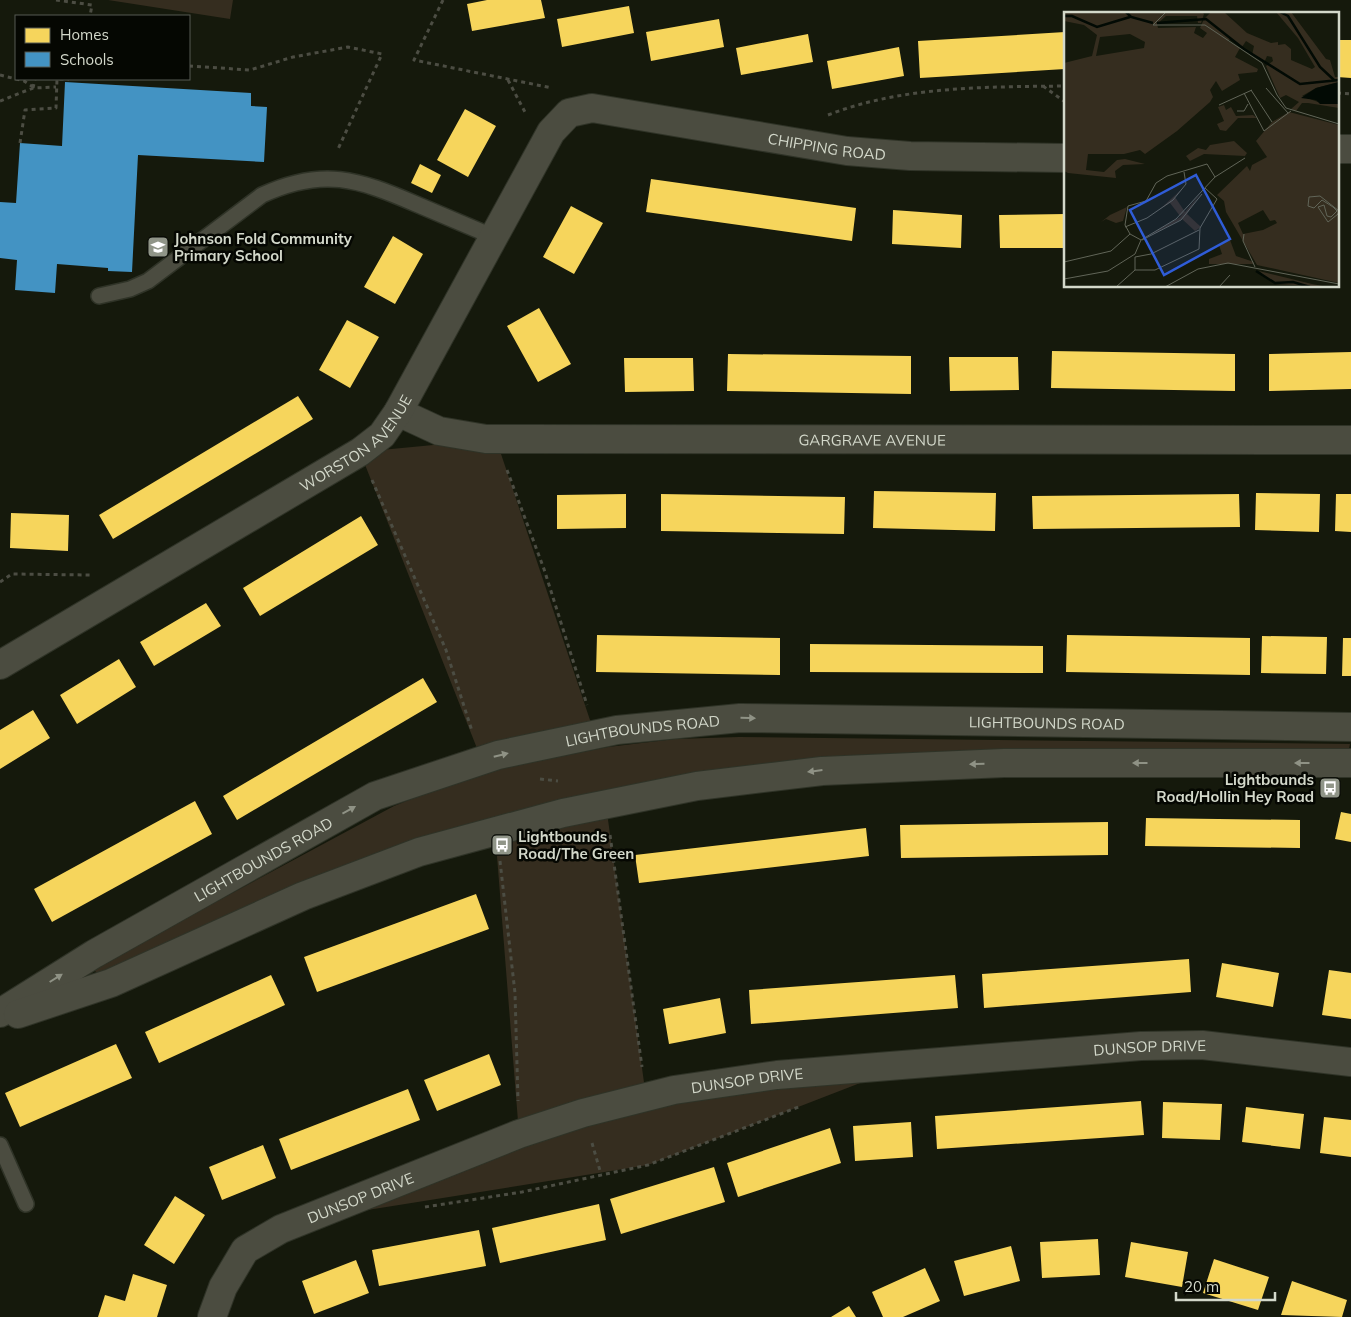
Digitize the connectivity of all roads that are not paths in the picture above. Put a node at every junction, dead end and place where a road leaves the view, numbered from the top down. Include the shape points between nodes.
1 (592, 108) joint
2 (1338, 149) edge
3 (1351, 149) edge
4 (1064, 158) edge
5 (494, 237) junction
6 (98, 296) dead end
7 (398, 412) junction
8 (1351, 440) edge
9 (0, 665) edge
10 (1351, 727) edge
11 (1351, 763) edge
12 (0, 1013) edge
13 (0, 1020) edge
14 (1351, 1062) edge
15 (0, 1145) edge
16 (26, 1204) dead end
17 (212, 1317) edge

1 - 4 street, CHIPPING ROAD via 847,151 910,156
1 - 5 street, WORSTON AVENUE via 569,114 551,132
2 - 3 street
5 - 6 lane via 371,185 341,179 307,180 284,185 262,195 148,281
5 - 7 street, WORSTON AVENUE
7 - 8 street, GARGRAVE AVENUE via 439,431 496,439
7 - 9 street, WORSTON AVENUE via 382,435 360,452
12 -> 10 street, LIGHTBOUNDS ROAD via 94,954 375,796 498,755 617,730 740,718
11 -> 13 street via 1004,763 822,770 697,786 562,813 420,852 303,896 111,983
14 - 17 street, DUNSOP DRIVE via 1202,1045 1141,1046 777,1075 674,1090 583,1113 519,1134 281,1229 245,1250 223,1287
15 - 16 lane

